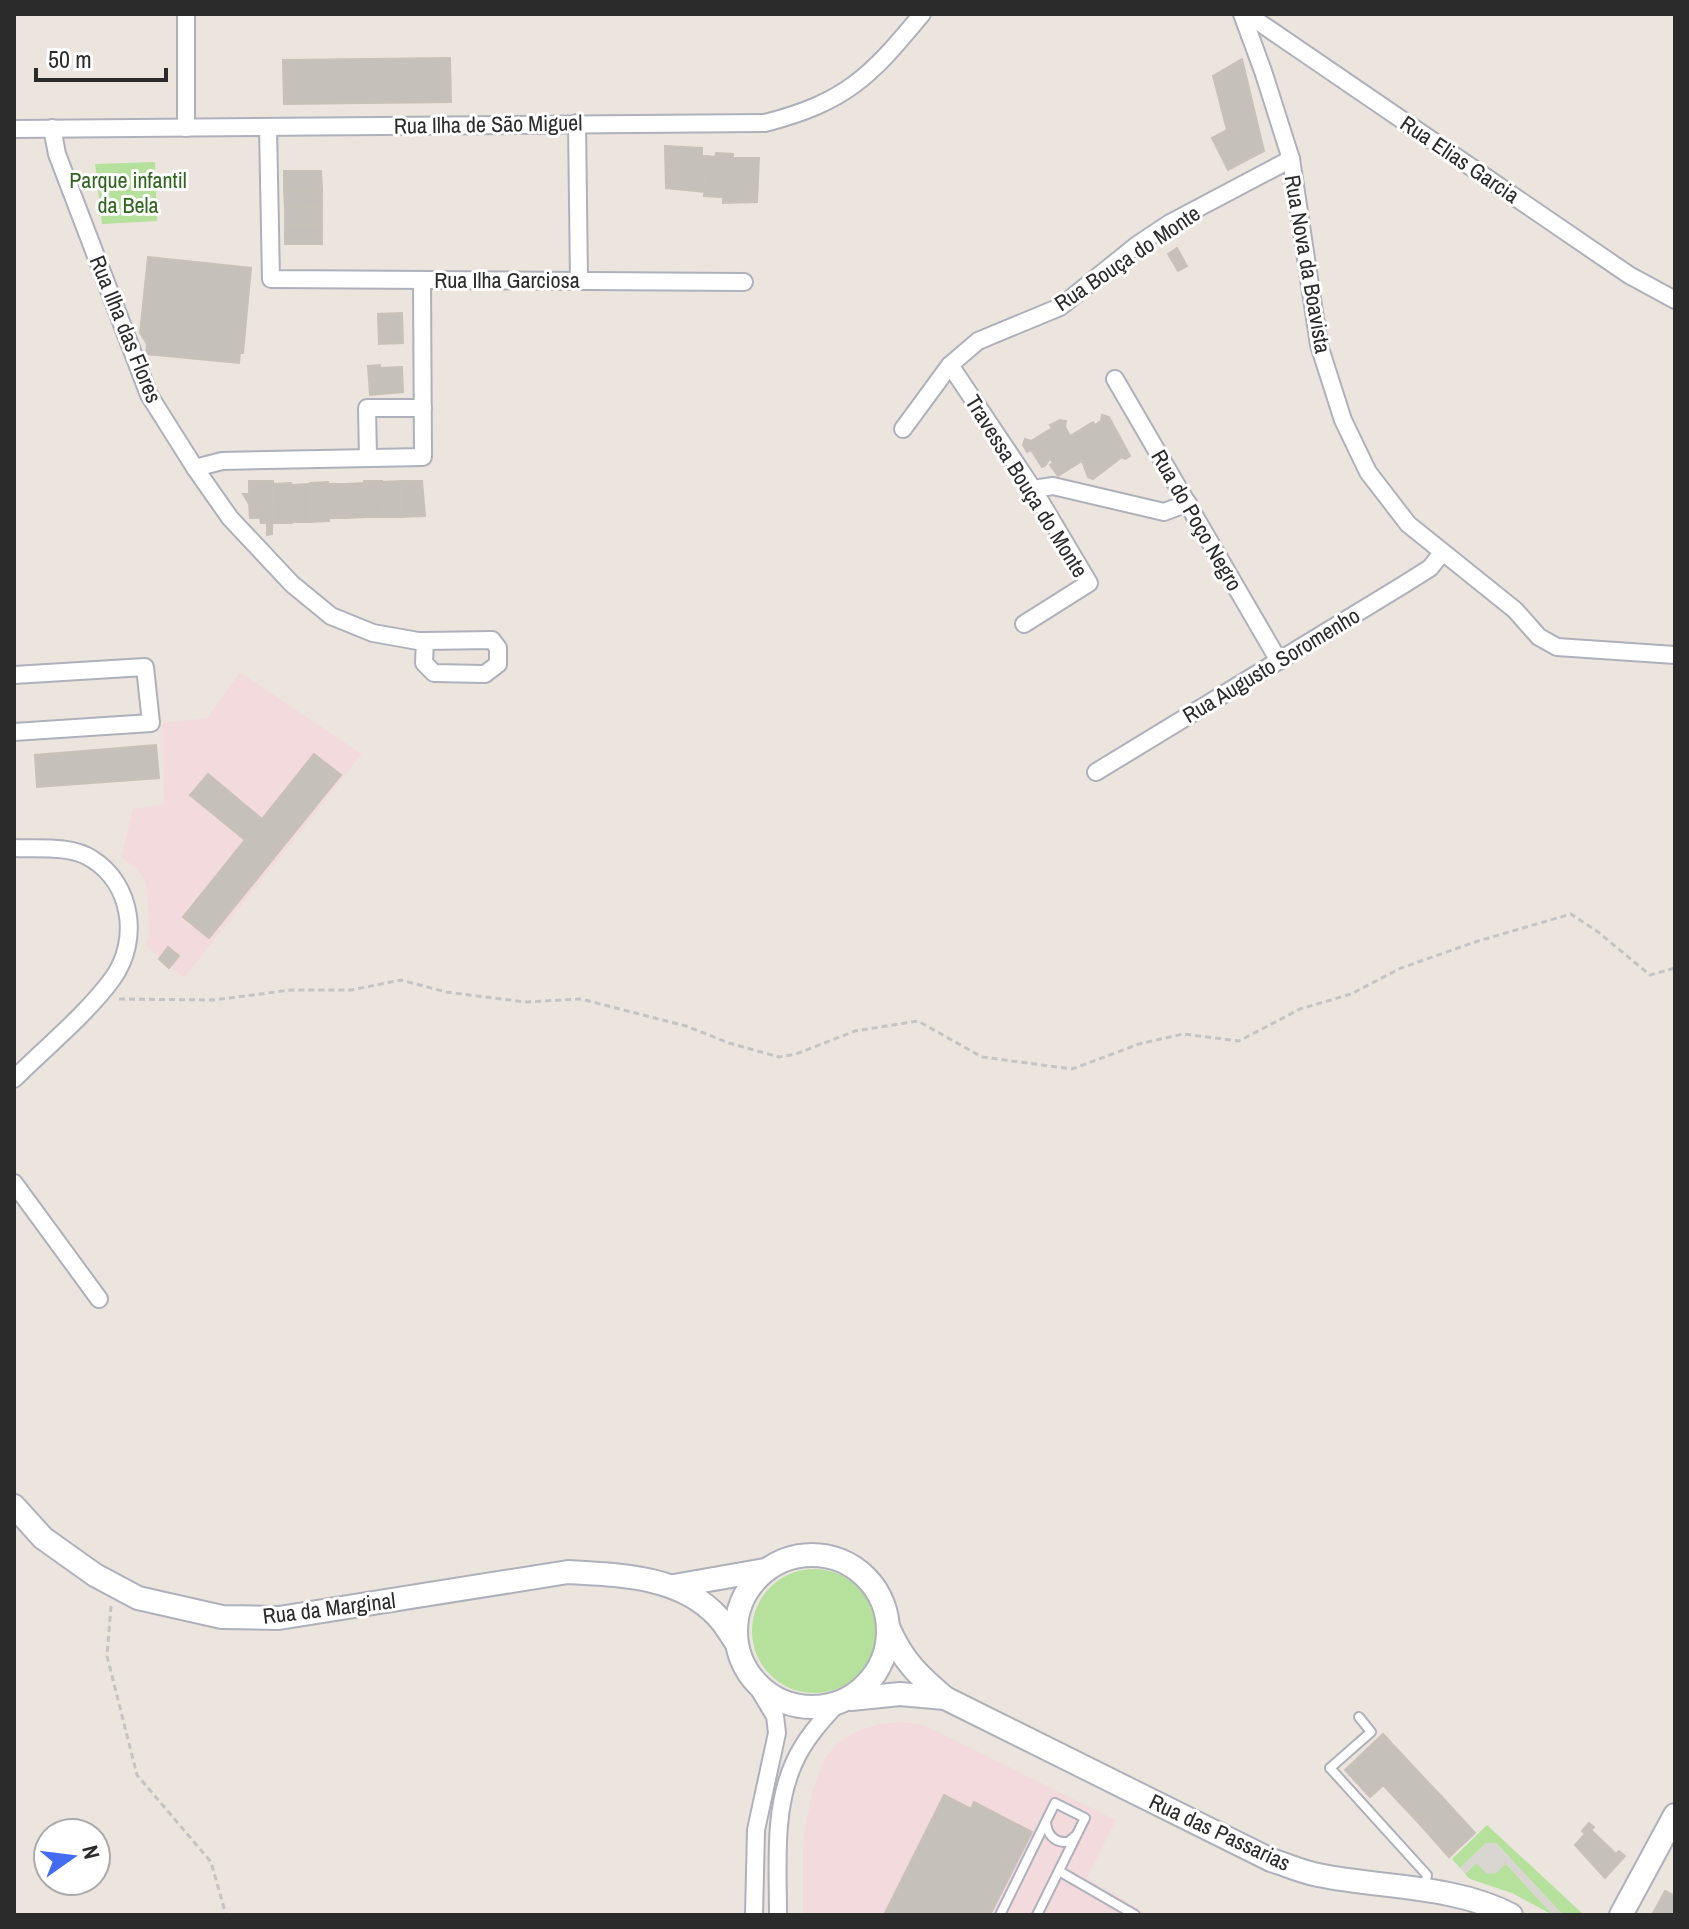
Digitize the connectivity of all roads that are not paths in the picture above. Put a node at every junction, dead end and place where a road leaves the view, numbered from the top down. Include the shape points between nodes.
1 (186, 14) edge
2 (922, 14) edge
3 (1245, 14) edge
4 (577, 123) junction
5 (268, 127) junction
6 (52, 128) junction
7 (186, 128) junction
8 (14, 129) edge
9 (1291, 159) junction
10 (422, 280) junction
11 (579, 280) junction
12 (744, 282) dead end
13 (1675, 300) edge
14 (950, 365) junction
15 (1115, 379) dead end
16 (423, 408) junction
17 (903, 429) dead end
18 (368, 458) junction
19 (195, 468) junction
20 (1033, 489) junction
21 (1188, 503) junction
22 (1442, 553) junction
23 (1024, 624) dead end
24 (425, 641) dead end
25 (1675, 655) edge
26 (1279, 661) junction
27 (14, 675) edge
28 (14, 732) edge
29 (1096, 772) dead end
30 (14, 848) edge
31 (14, 1079) edge
32 (14, 1183) edge
33 (99, 1299) dead end
34 (14, 1506) edge
35 (765, 1570) junction
36 (674, 1586) junction
37 (889, 1629) junction
38 (736, 1642) junction
39 (755, 1683) junction
40 (945, 1698) junction
41 (843, 1701) junction
42 (1359, 1717) dead end
43 (1675, 1815) edge
44 (1046, 1821) junction
45 (1076, 1836) junction
46 (1059, 1871) junction
47 (1425, 1892) junction
48 (754, 1915) edge
49 (778, 1915) edge
50 (1000, 1915) edge
51 (1037, 1915) edge
52 (1135, 1915) edge
53 (1511, 1915) edge
54 (1621, 1915) edge

1 - 7 street
2 - 4 street, Rua Ilha de São Miguel via 883,62 815,109 765,123
3 - 9 street, Rua Nova da Boavista
3 - 13 street, Rua Elias Garcia via 1629,275
4 - 5 street, Rua Ilha de São Miguel
4 - 11 street
5 - 7 street, Rua Ilha de São Miguel
5 - 10 street, Rua Ilha Garciosa via 271,279
6 - 7 street, Rua Ilha de São Miguel
6 - 8 street, Rua Ilha de São Miguel
6 - 19 street, Rua Ilha das Flores via 57,154 149,395
9 - 14 street, Rua Bouça do Monte via 1170,223 1060,307 978,341
9 - 22 street, Rua Nova da Boavista via 1319,345 1343,420 1368,472 1408,524
10 - 11 street, Rua Ilha Garciosa
10 - 16 street
11 - 12 street, Rua Ilha Garciosa
14 - 17 street, Rua Bouça do Monte
14 - 20 street, Travessa Bouça do Monte
15 - 21 street, Rua do Poço Negro
16 - 18 street via 423,457
16 - 18 street via 367,408
18 - 19 street via 222,461
19 - 24 street, Rua Ilha das Flores via 230,518 292,584 331,616 373,633
20 - 21 street via 1053,486 1164,512
20 - 23 street, Travessa Bouça do Monte via 1089,583
21 - 26 street, Rua do Poço Negro
22 - 25 street, Rua Nova da Boavista via 1557,647
22 - 26 street, Rua Augusto Soromenho via 1421,574
26 - 29 street, Rua Augusto Soromenho
27 - 28 street via 145,667 151,723
30 - 31 street via 71,851 91,858 128,906 128,941 114,977
32 - 33 street
34 - 36 street, Rua da Marginal via 69,1559 138,1598 222,1617 279,1618 568,1572
35 - 36 street, Rua da Marginal
35 - 37 street via 803,1555 844,1561 876,1589
35 - 38 street via 740,1602
36 - 38 street, Rua da Marginal via 718,1617
37 - 40 street, Rua das Passarias via 917,1675
37 - 41 street via 882,1662 862,1690
38 - 39 street
39 - 41 street via 794,1706 816,1708
39 - 48 street via 775,1716 777,1733 756,1830
40 - 41 street, Rua das Passarias via 900,1694
40 - 47 street, Rua das Passarias via 1271,1860 1316,1875
41 - 49 street via 808,1739 787,1785 778,1842
42 - 47 lane via 1371,1732 1330,1768 1427,1875
43 - 54 street
44 - 45 lane via 1055,1839 1068,1842
44 - 45 lane via 1055,1803 1085,1818
44 - 50 lane
45 - 46 lane
46 - 51 lane
46 - 52 lane
47 - 53 street, Rua das Passarias via 1493,1906

